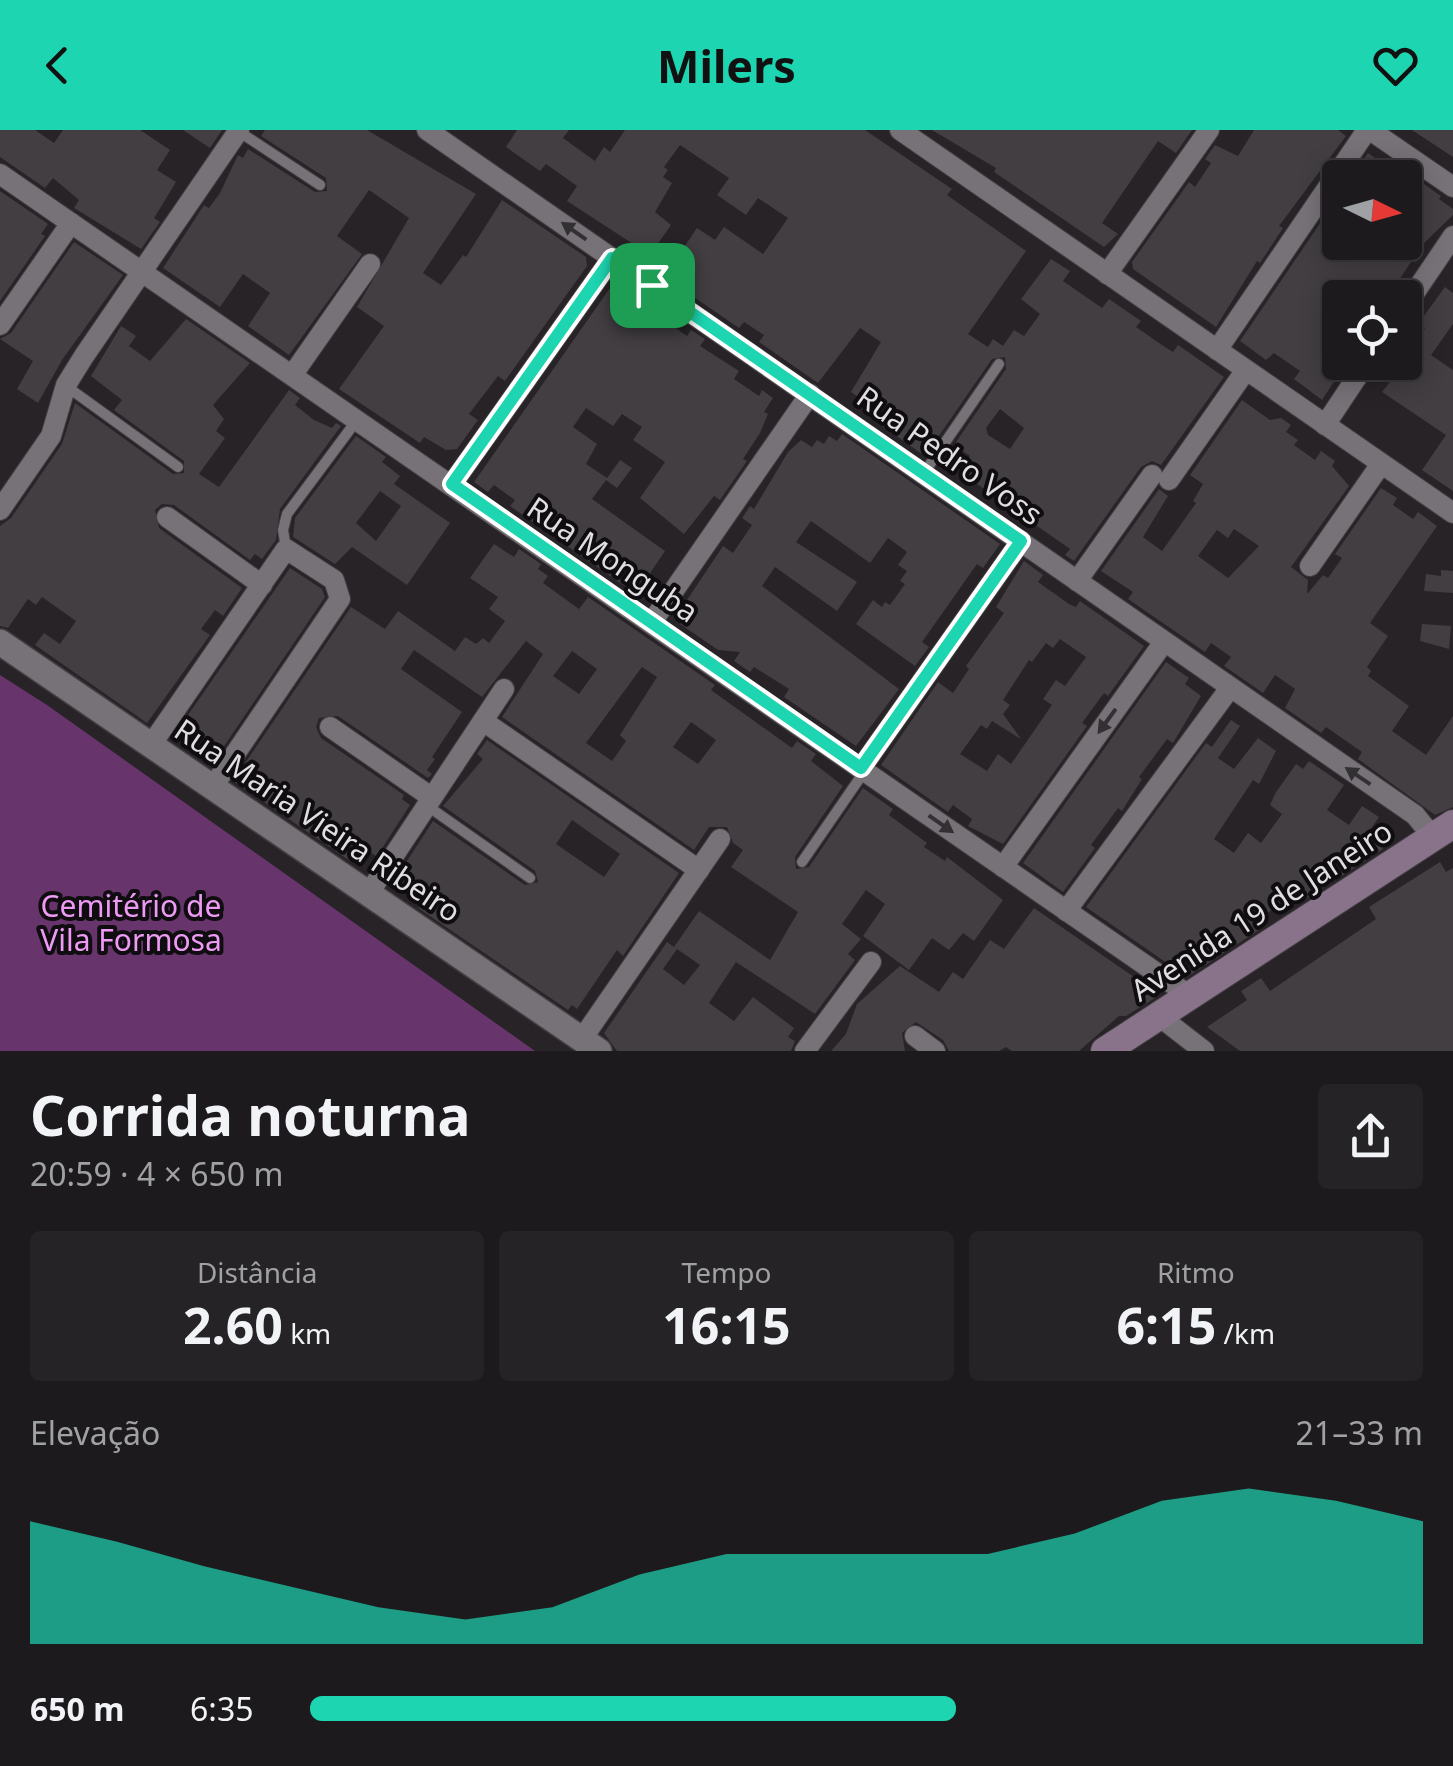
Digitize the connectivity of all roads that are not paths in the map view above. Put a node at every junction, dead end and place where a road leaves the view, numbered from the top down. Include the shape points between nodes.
1 (238, 130) edge
2 (427, 130) edge
3 (900, 130) edge
4 (1209, 130) edge
5 (1368, 130) edge
6 (0, 174) edge
7 (320, 185) dead end
8 (1453, 187) edge
9 (71, 222) junction
10 (1453, 236) edge
11 (612, 258) junction
12 (370, 264) dead end
13 (141, 271) junction
14 (1106, 274) junction
15 (1422, 282) edge
16 (0, 325) edge
17 (1217, 350) junction
18 (999, 364) dead end
19 (1246, 370) junction
20 (292, 374) junction
21 (1355, 380) edge
22 (66, 385) junction
23 (810, 394) junction
24 (358, 419) junction
25 (1325, 424) junction
26 (1381, 464) junction
27 (178, 468) dead end
28 (924, 473) junction
29 (452, 484) junction
30 (0, 510) edge
31 (1453, 513) edge
32 (167, 518) dead end
33 (1021, 541) junction
34 (286, 549) junction
35 (1310, 566) dead end
36 (1077, 580) junction
37 (262, 585) junction
38 (652, 622) junction
39 (0, 642) edge
40 (1164, 642) junction
41 (504, 688) dead end
42 (1230, 688) junction
43 (483, 721) junction
44 (330, 727) dead end
45 (150, 746) junction
46 (863, 770) junction
47 (212, 788) junction
48 (429, 801) junction
49 (1443, 831) edge
50 (720, 839) dead end
51 (802, 862) dead end
52 (1002, 867) junction
53 (699, 870) junction
54 (530, 878) dead end
55 (369, 894) junction
56 (1066, 912) junction
57 (871, 962) dead end
58 (1190, 996) junction
59 (1159, 1016) junction
60 (915, 1036) dead end
61 (590, 1045) edge
62 (806, 1051) edge
63 (934, 1051) edge
64 (1105, 1051) edge
65 (1204, 1051) edge

1 - 7 lane
1 - 13 street
11 -> 2 street, Rua Pedro Voss
3 - 14 street
4 - 14 street
5 - 8 street
5 - 17 street
6 - 9 street, Rua Monguba
9 - 13 street, Rua Monguba
9 - 16 street
10 - 15 street
11 - 23 street, Rua Pedro Voss
11 - 29 street
12 - 20 street
13 - 20 street, Rua Monguba
13 - 22 street
14 - 17 street
17 - 19 street
18 - 28 lane
19 - 25 street
19 - 36 street
20 - 24 street, Rua Monguba
21 - 25 street
22 - 27 lane
22 - 30 street via 51,436
23 - 28 street, Rua Pedro Voss
23 - 38 street
24 - 29 street, Rua Monguba
24 - 34 lane via 287,514
25 - 26 street
26 - 31 street
26 - 35 street
28 - 33 street, Rua Pedro Voss
29 - 38 street, Rua Monguba
32 - 37 street
33 - 36 street, Rua Pedro Voss
33 - 46 street
34 - 37 street
34 - 47 street via 334,580 340,599
36 - 40 street, Rua Pedro Voss
37 - 45 street
38 - 46 street, Rua Monguba
39 - 45 street, Rua Maria Vieira Ribeiro
40 - 42 street, Rua Pedro Voss
40 -> 52 street
41 - 43 street
49 -> 42 street, Rua Pedro Voss
42 - 56 street
43 - 48 street
43 - 53 street
44 - 48 street
45 - 47 street, Rua Maria Vieira Ribeiro
46 - 51 lane
46 -> 52 street, Rua Monguba
47 - 55 street, Rua Maria Vieira Ribeiro
48 - 54 lane
48 - 55 street
49 - 58 main road, Avenida 19 de Janeiro
50 - 53 street
52 - 56 street, Rua Monguba
53 - 61 street
55 - 61 street, Rua Maria Vieira Ribeiro
56 - 58 street, Rua Monguba
57 - 62 street
58 - 59 main road, Avenida 19 de Janeiro
59 - 64 main road, Avenida 19 de Janeiro
59 - 65 street
60 - 63 street

